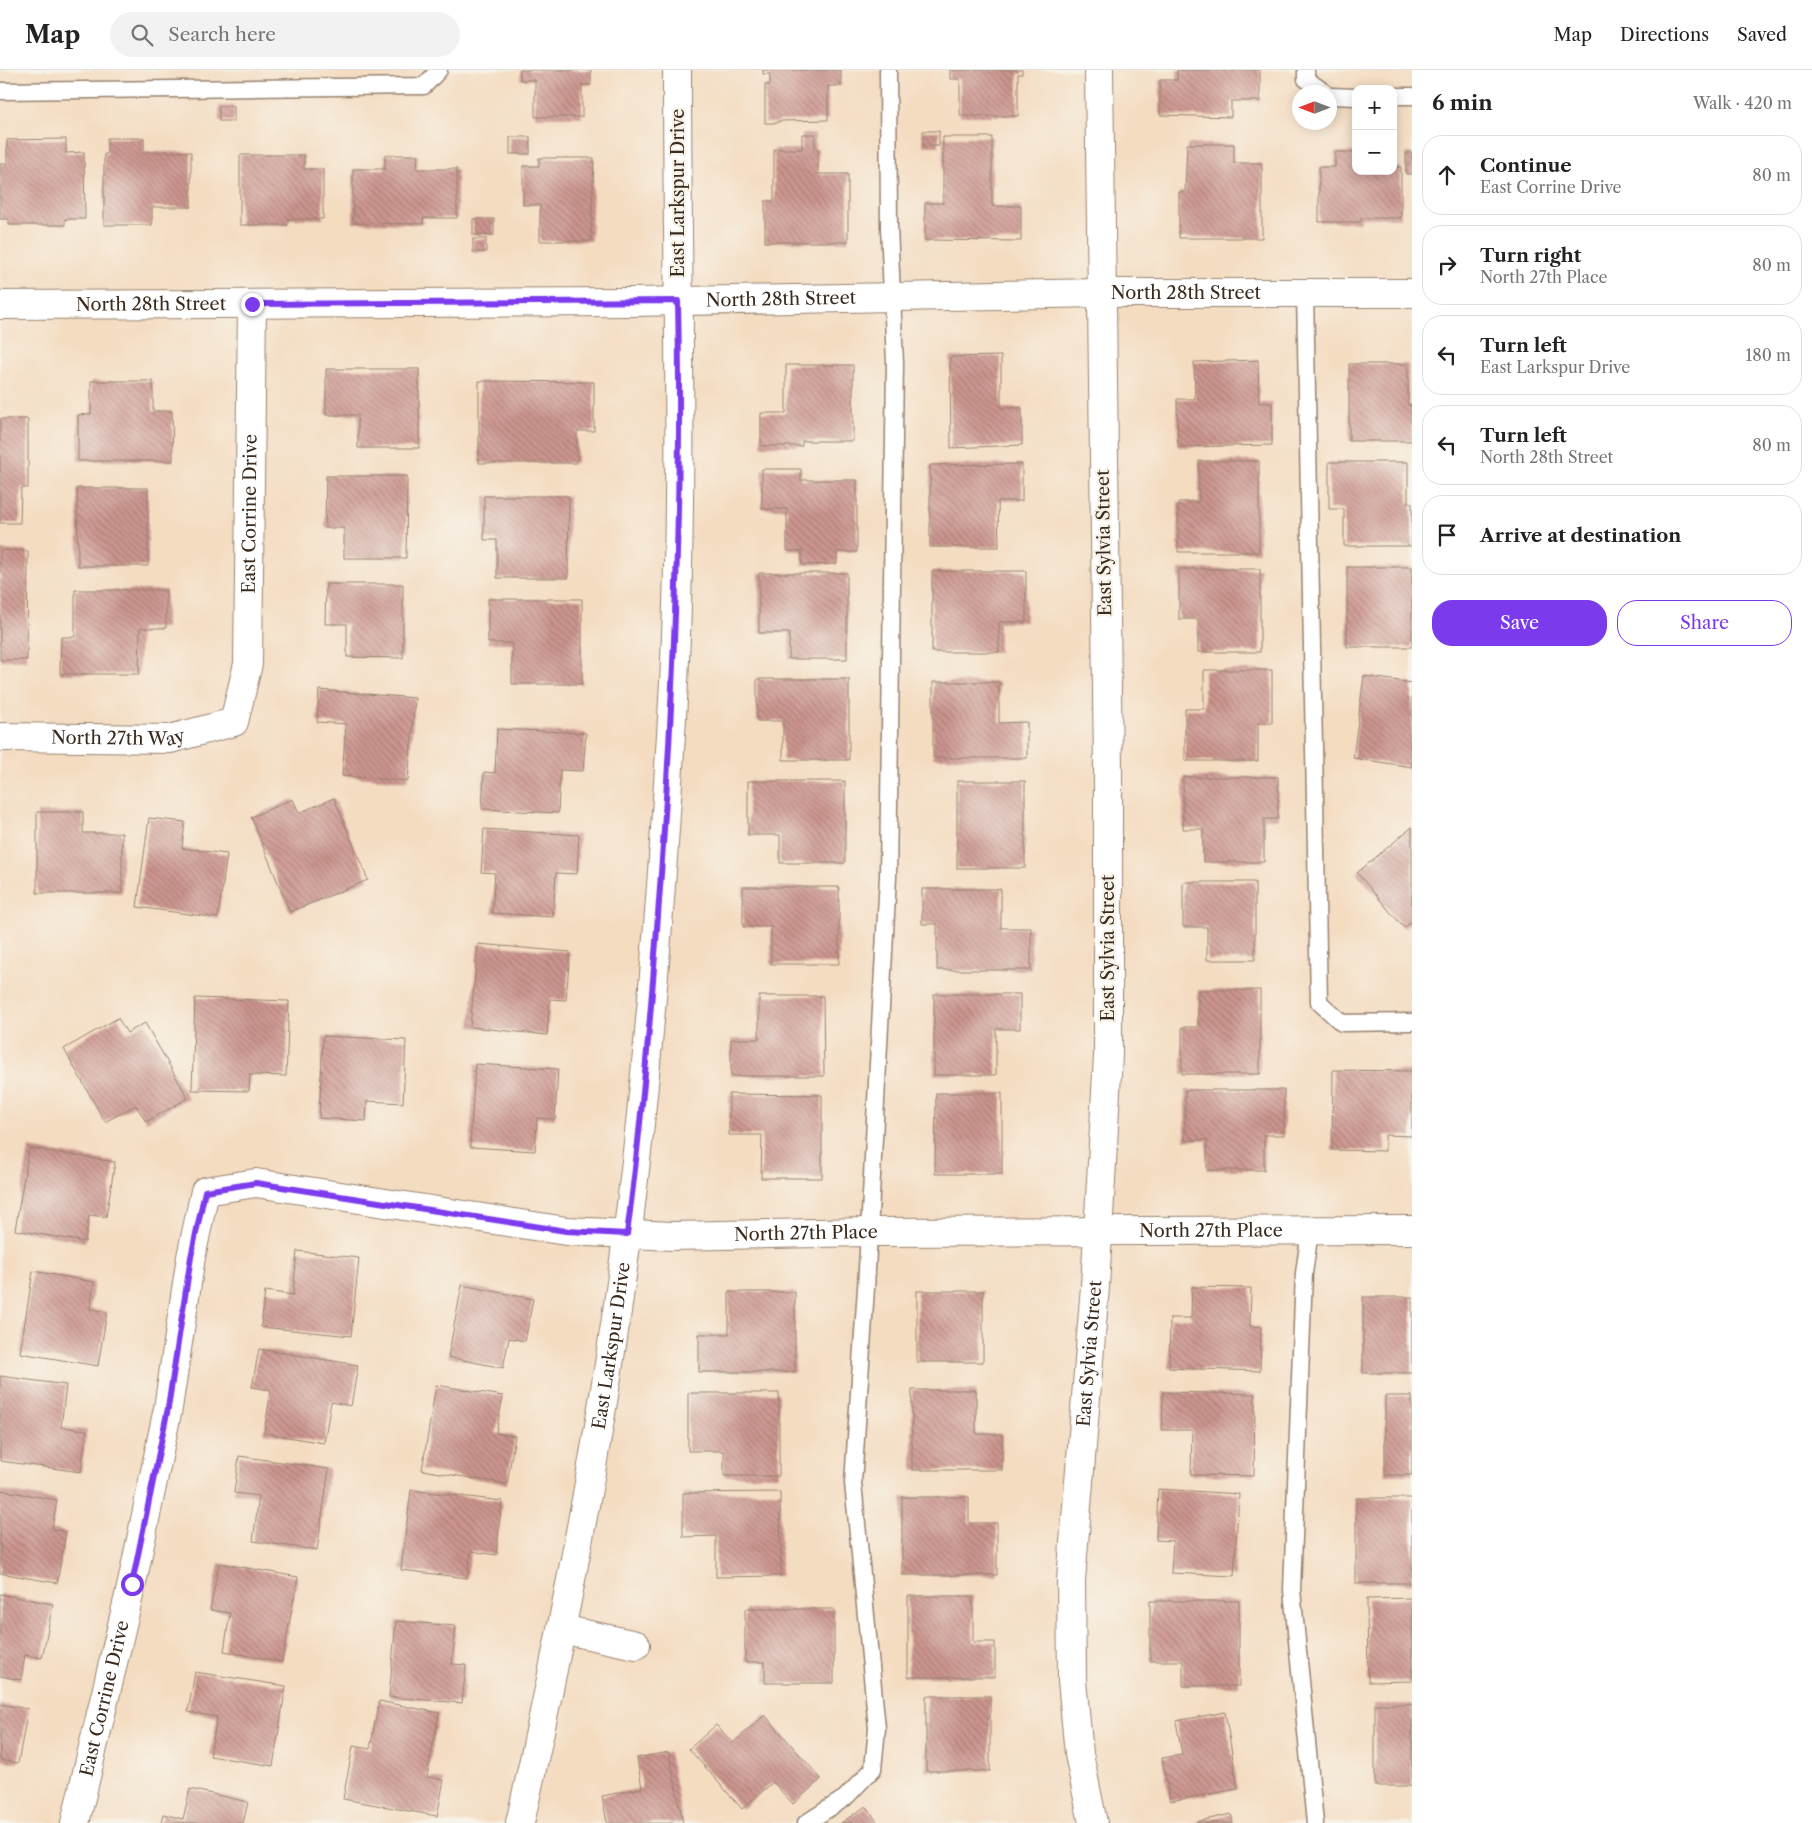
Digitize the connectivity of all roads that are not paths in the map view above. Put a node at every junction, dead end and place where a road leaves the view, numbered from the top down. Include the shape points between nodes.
1 (439, 70) edge
2 (677, 70) edge
3 (888, 70) edge
4 (1099, 70) edge
5 (1306, 70) edge
6 (1314, 85) edge
7 (0, 91) edge
8 (1337, 96) edge
9 (1397, 96) edge
10 (1412, 96) edge
11 (1352, 97) edge
12 (1305, 292) junction
13 (1100, 293) junction
14 (1412, 293) edge
15 (892, 298) junction
16 (678, 301) junction
17 (252, 304) junction
18 (0, 305) edge
19 (234, 722) joint
20 (0, 737) edge
21 (1412, 1022) edge
22 (205, 1191) joint
23 (1098, 1230) junction
24 (1412, 1230) edge
25 (1310, 1231) junction
26 (868, 1232) junction
27 (627, 1234) junction
28 (561, 1629) junction
29 (636, 1645) dead end
30 (75, 1823) edge
31 (520, 1823) edge
32 (806, 1823) edge
33 (1093, 1823) edge
34 (1315, 1823) edge

1 - 7 lane via 424,86
2 - 16 street, East Larkspur Drive
3 - 15 lane via 888,227
4 - 13 street, East Sylvia Street
5 - 6 lane via 1306,79
8 - 11 lane
9 - 10 lane
12 - 13 street, North 28th Street
12 - 14 street, North 28th Street
12 - 21 lane via 1319,1002 1342,1023
13 - 15 street, North 28th Street
13 - 23 street, East Sylvia Street via 1108,768 1108,1056
15 - 16 street, North 28th Street
15 - 26 lane via 895,364 888,877
16 - 17 street, North 28th Street
16 - 27 street, East Larkspur Drive via 674,680 653,987
17 - 18 street, North 28th Street
17 - 19 street, East Corrine Drive via 248,664
19 - 20 street, North 27th Way via 170,738
22 - 27 street, North 27th Place via 256,1183 566,1231
22 - 30 street, East Corrine Drive via 191,1257 168,1408 138,1554
23 - 25 street, North 27th Place
23 - 26 street, North 27th Place
23 - 33 street, East Sylvia Street via 1071,1580 1072,1681 1079,1754
24 - 25 street, North 27th Place
25 - 34 lane via 1304,1273 1292,1590
26 - 27 street, North 27th Place
26 - 32 lane via 853,1483 877,1728 873,1769 845,1798
27 - 28 street, East Larkspur Drive via 600,1415
28 - 29 street
28 - 31 street, East Larkspur Drive

